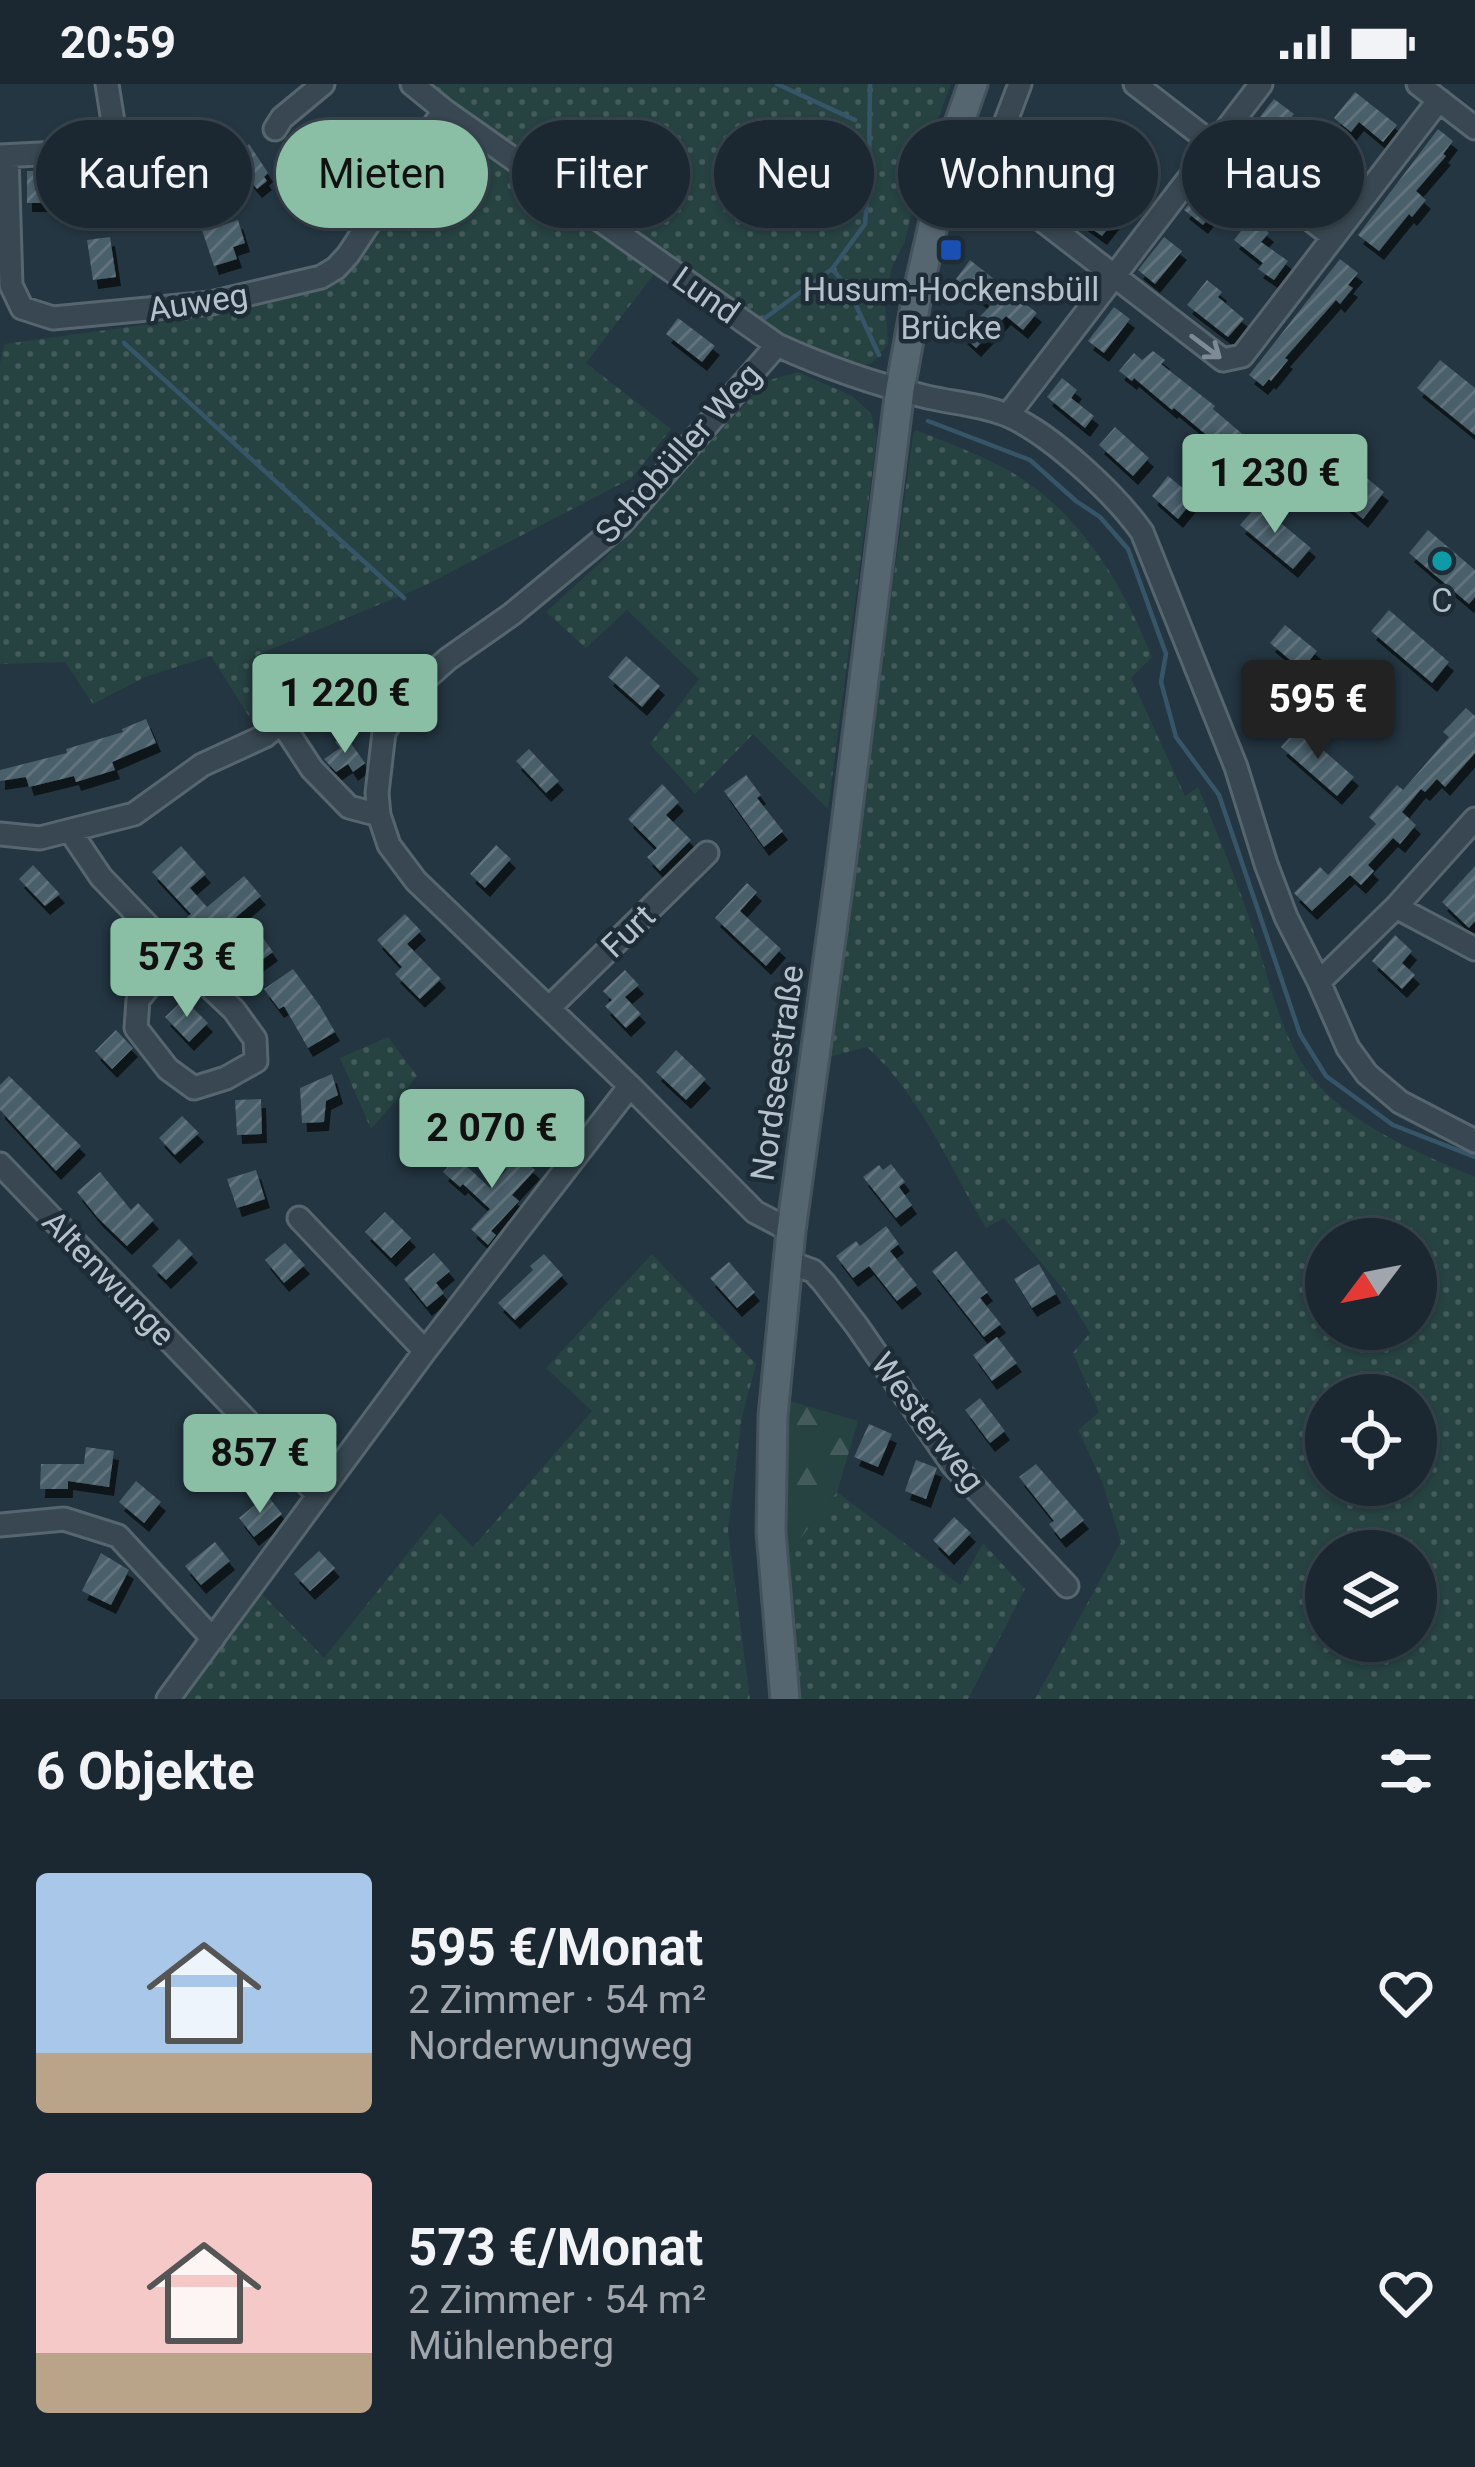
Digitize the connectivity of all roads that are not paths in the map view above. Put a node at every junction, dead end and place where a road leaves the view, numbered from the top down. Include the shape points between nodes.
1 (107, 84) edge
2 (323, 84) edge
3 (973, 84) edge
4 (1020, 84) edge
5 (1135, 84) edge
6 (1261, 84) edge
7 (1418, 84) edge
8 (416, 86) edge
9 (1438, 100) junction
10 (444, 110) junction
11 (1183, 120) edge
12 (1234, 120) edge
13 (1475, 128) edge
14 (275, 129) dead end
15 (3, 156) edge
16 (1182, 188) edge
17 (1322, 228) edge
18 (1332, 236) junction
19 (1113, 276) junction
20 (777, 345) junction
21 (900, 389) junction
22 (1008, 415) junction
23 (379, 815) junction
24 (1475, 819) edge
25 (70, 831) junction
26 (0, 834) edge
27 (707, 853) dead end
28 (1396, 907) junction
29 (1475, 949) edge
30 (175, 954) junction
31 (1319, 982) junction
32 (549, 1008) junction
33 (630, 1086) junction
34 (1475, 1141) edge
35 (0, 1164) edge
36 (299, 1217) dead end
37 (791, 1231) junction
38 (788, 1262) junction
39 (425, 1351) junction
40 (318, 1495) junction
41 (0, 1526) edge
42 (1067, 1586) dead end
43 (213, 1639) junction
44 (168, 1699) edge
45 (785, 1699) edge

1 - 15 street, Auweg via 117,147
2 - 14 street
3 - 21 main road, Nordseestraße via 952,142
4 - 19 street via 989,179
5 - 11 street
6 - 12 street
7 - 9 street
8 - 10 street, Lund
9 - 13 street
9 - 18 street
10 - 15 street, Auweg via 336,268 262,293 152,310 53,318 22,308 11,286
10 - 20 street, Lund
16 - 19 street
17 - 18 street
19 -> 18 street via 1223,360 1242,356
19 - 22 street
20 - 21 street, Lund
20 - 23 street, Schobüller Weg via 621,524 413,690 384,732
21 - 22 street, Lund
21 - 37 main road, Nordseestraße
22 - 31 street via 1066,455 1142,532 1286,917
23 - 25 street via 349,807 281,722 134,814
23 - 32 street, Schobüller Weg via 416,881
24 - 28 street
25 - 26 street
25 - 30 street via 101,877
27 - 32 street, Furt
28 - 29 street
28 - 31 street
30 - 30 street via 255,1039 256,1061 194,1088 136,1028 138,1000
31 - 34 street via 1367,1074 1400,1102
32 - 33 street, Schobüller Weg
33 - 37 street, Schobüller Weg via 755,1212
33 - 39 street
35 - 40 street, Altenwunge
36 - 39 street
37 - 38 main road, Nordseestraße
38 - 42 street, Westerweg via 824,1282 953,1466
38 - 45 main road, Nordseestraße via 772,1416 771,1532
39 - 40 street
40 - 43 street
41 - 43 street via 64,1519 118,1536
43 - 44 street

